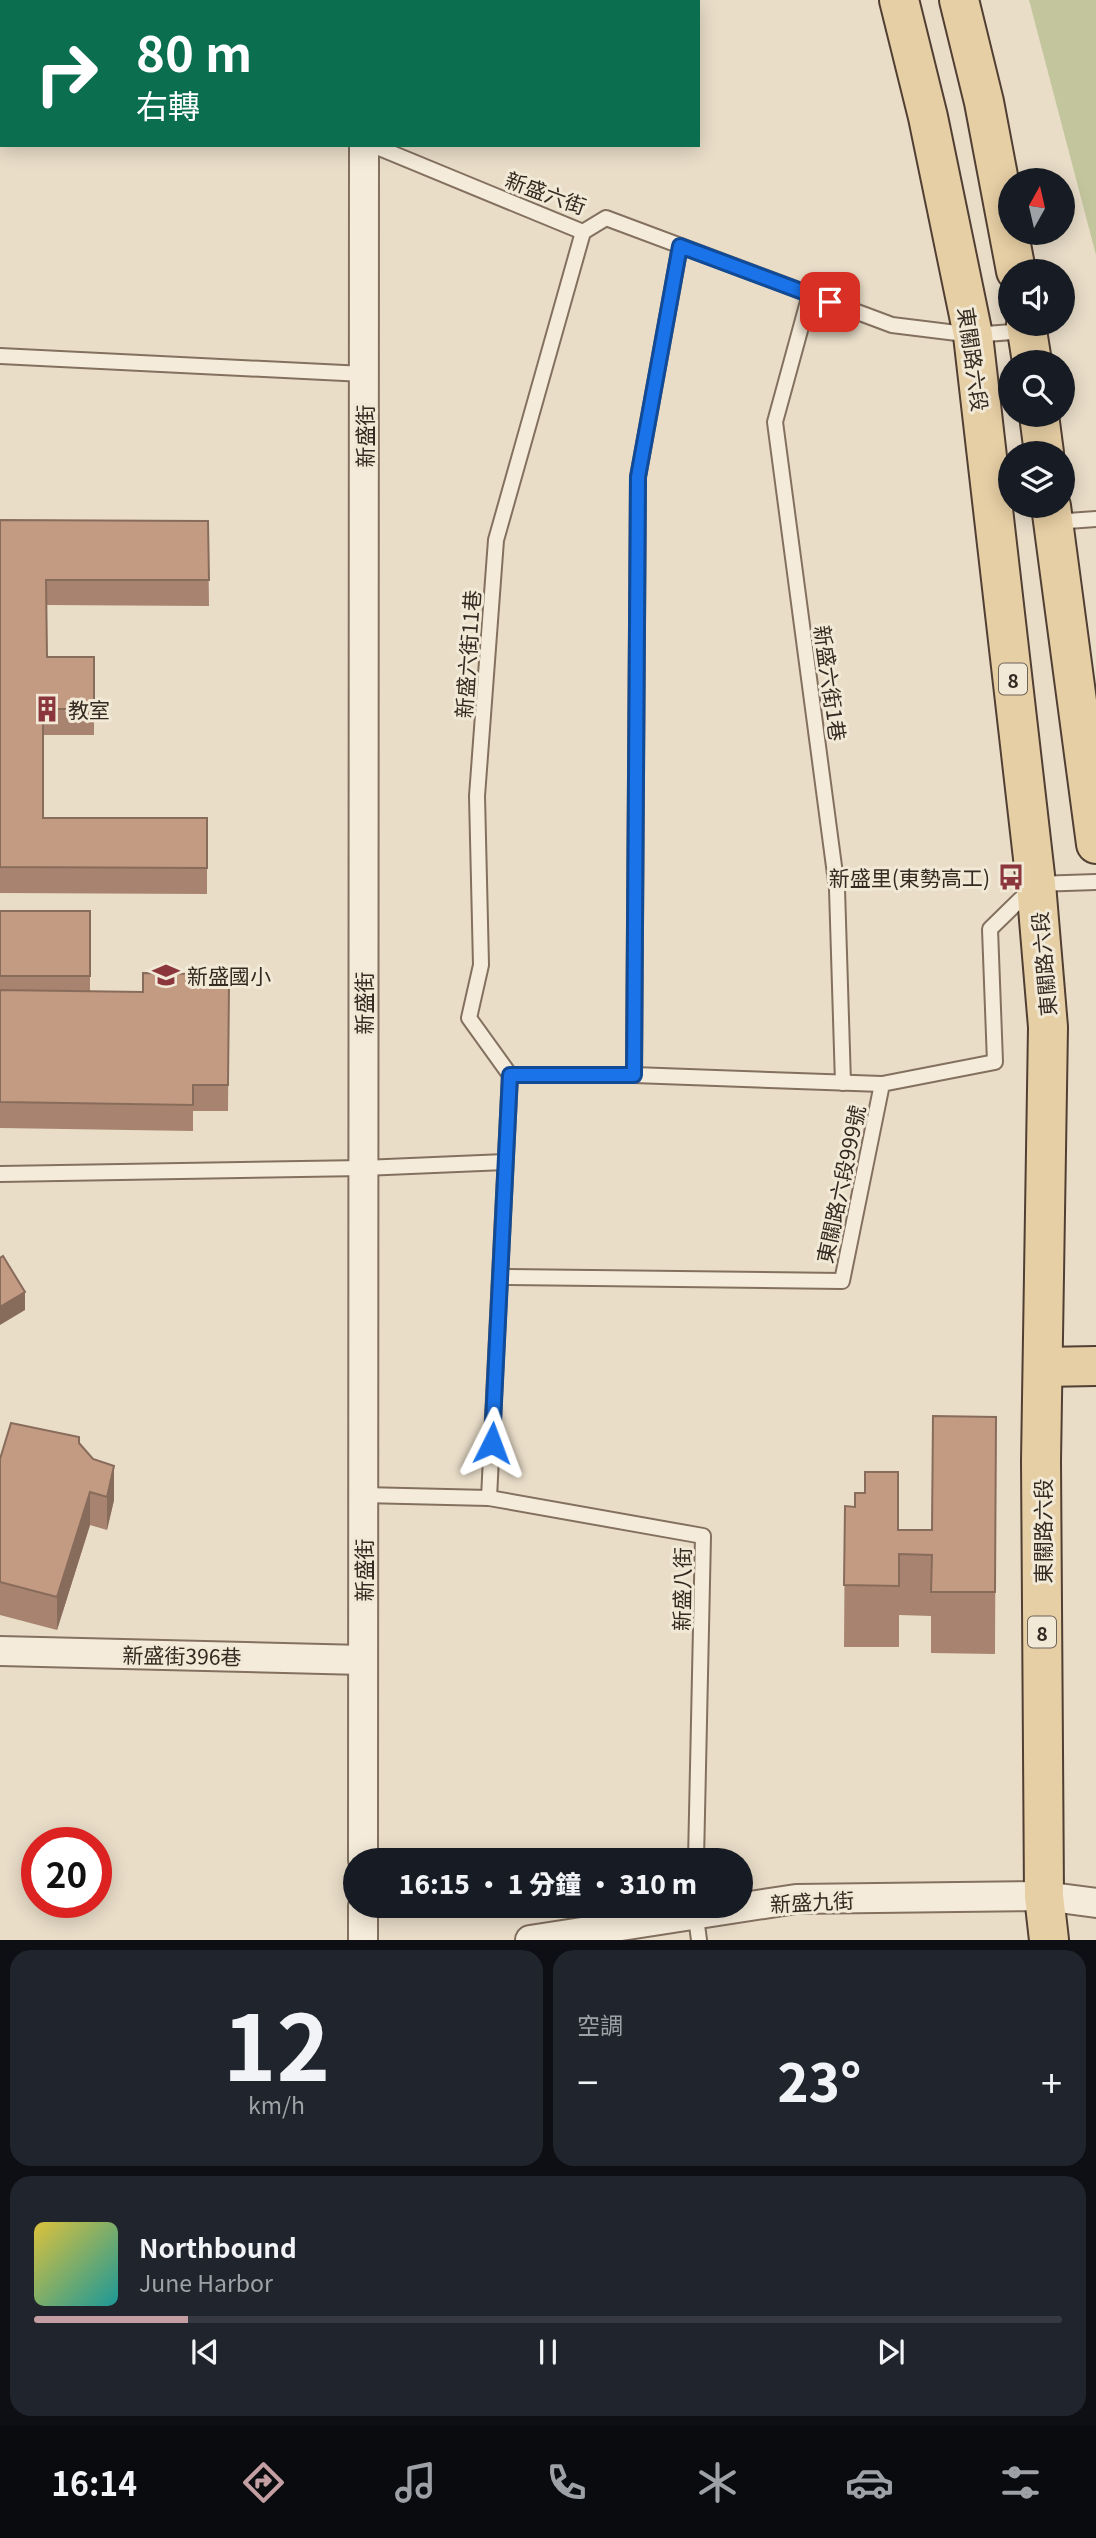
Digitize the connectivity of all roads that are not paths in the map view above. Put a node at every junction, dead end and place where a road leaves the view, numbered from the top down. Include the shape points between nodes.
1 (899, 0) edge
2 (959, 0) edge
3 (364, 147) edge
4 (377, 147) edge
5 (583, 232) junction
6 (680, 246) junction
7 (1014, 259) edge
8 (810, 294) junction
9 (973, 335) junction
10 (1028, 339) edge
11 (0, 356) edge
12 (364, 374) junction
13 (1075, 517) edge
14 (1053, 518) edge
15 (1096, 519) edge
16 (1096, 844) edge
17 (1096, 882) edge
18 (1036, 884) junction
19 (510, 1075) junction
20 (634, 1075) junction
21 (843, 1083) junction
22 (882, 1084) junction
23 (505, 1162) junction
24 (363, 1168) junction
25 (0, 1174) edge
26 (500, 1277) junction
27 (1096, 1366) edge
28 (1043, 1367) junction
29 (363, 1495) junction
30 (489, 1498) junction
31 (0, 1651) edge
32 (363, 1660) junction
33 (363, 1848) edge
34 (696, 1848) edge
35 (1044, 1896) junction
36 (1096, 1903) edge
37 (363, 1918) edge
38 (697, 1920) edge
39 (363, 1940) edge
40 (530, 1940) edge
41 (1049, 1940) edge

1 - 9 main road, 東關路六段 / 8
2 - 7 main road
3 - 12 street, 新盛街
4 - 5 lane, 新盛六街
5 - 6 lane, 新盛六街 via 606,218
5 - 19 lane, 新盛六街11巷 via 496,541 477,796 481,965 469,1018
6 - 8 lane, 新盛六街
6 - 20 lane via 638,477
8 - 9 lane, 新盛六街 via 892,325
8 - 21 lane, 新盛六街1巷 via 775,422 838,888
9 - 10 lane, 新盛六街
9 - 18 main road, 東關路六段 / 8
11 - 12 lane
12 - 24 street, 新盛街
13 - 15 lane
14 - 16 main road
17 - 18 lane
18 - 22 lane, 東關路六段999號 via 990,929 995,1062
18 - 28 main road, 東關路六段 / 8 via 1048,1027
19 - 20 lane
19 - 23 lane
20 - 21 lane
21 - 22 lane
22 - 26 lane, 東關路六段999號 via 842,1281
23 - 24 lane
23 - 26 lane
24 - 25 lane
24 - 29 street, 新盛街
26 - 30 lane
27 - 28 main road
28 - 35 main road, 東關路六段 / 8
29 - 30 lane
29 - 32 street, 新盛街
30 - 34 lane, 新盛八街 via 703,1536
31 - 32 street, 新盛街396巷
32 - 33 street, 新盛街
35 - 36 street, 新盛九街
35 - 38 street, 新盛九街 via 796,1899
35 - 41 main road, 東關路六段 / 8
37 - 39 street
38 - 40 street, 新盛九街

